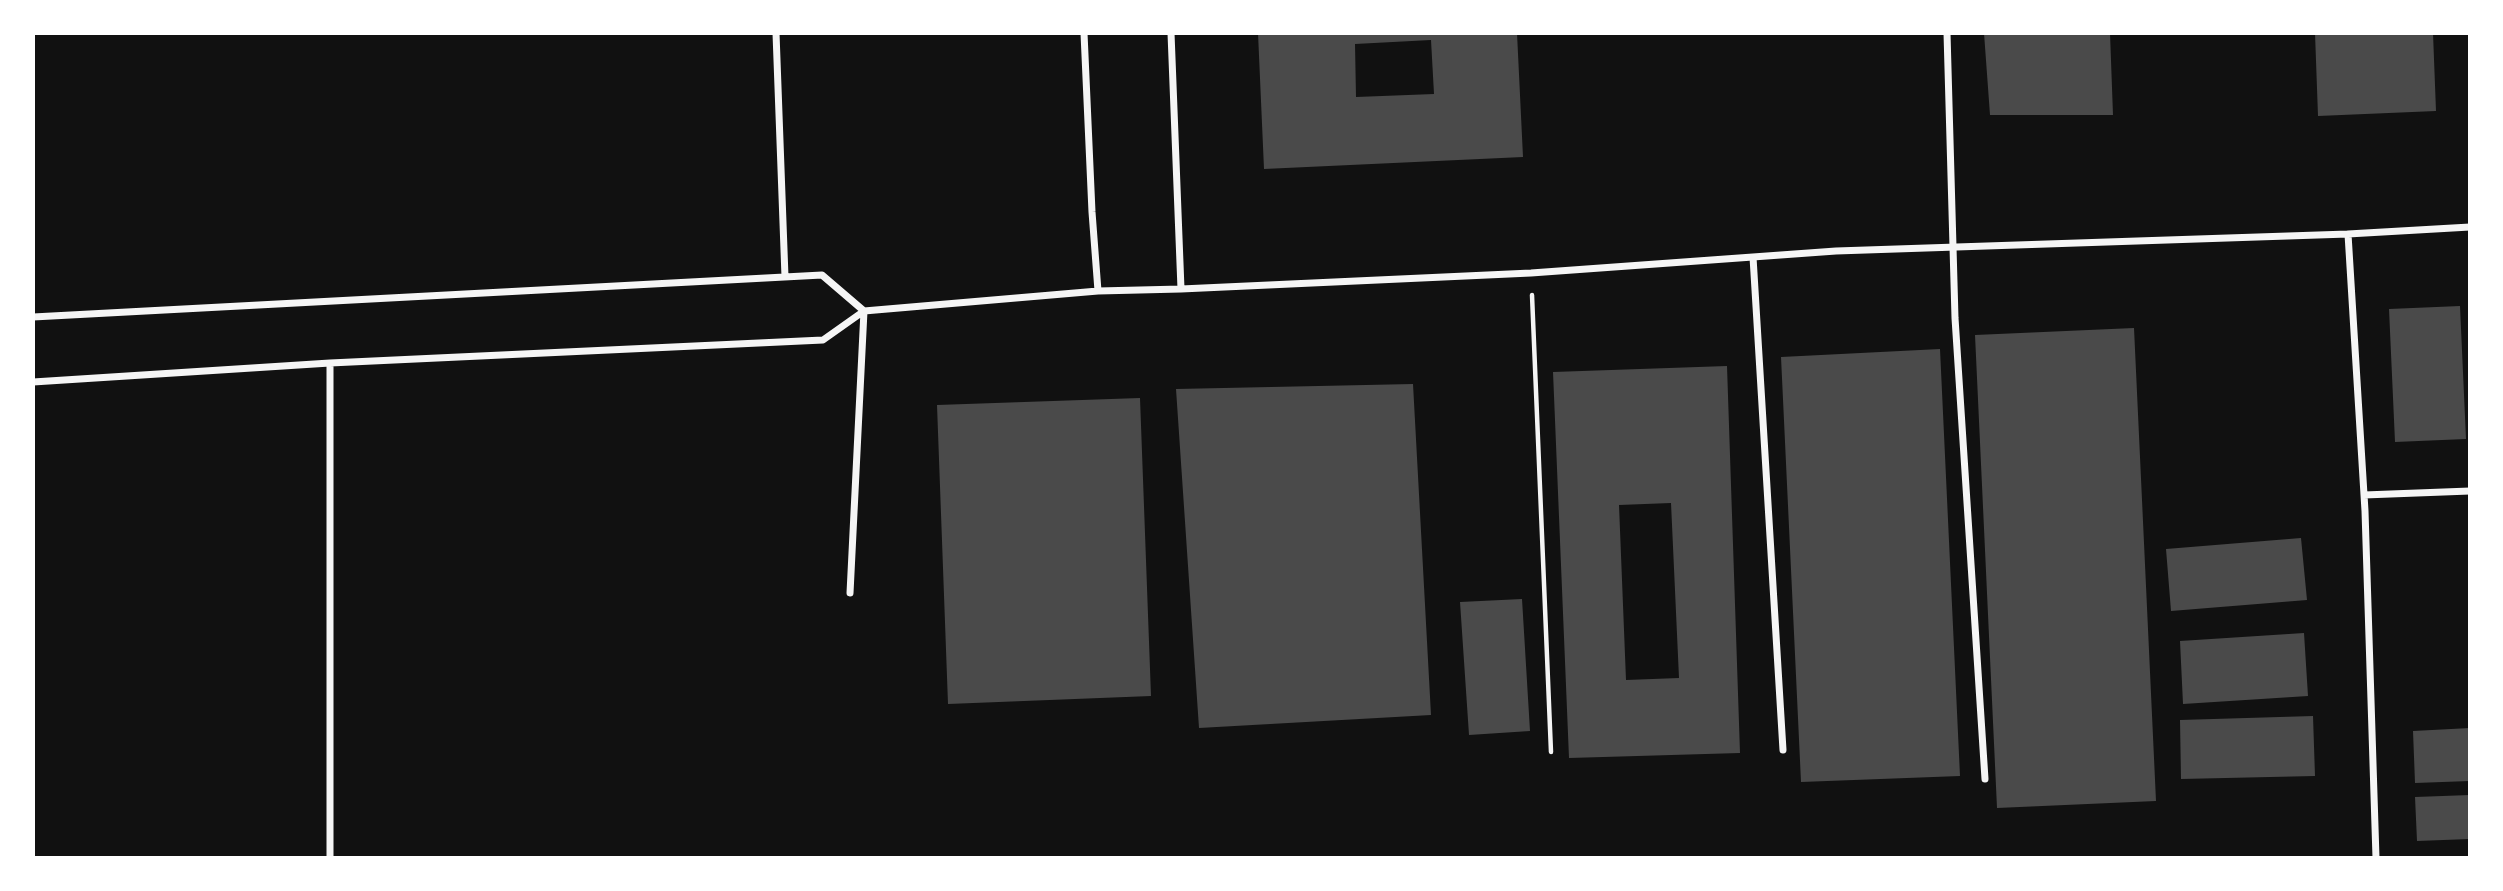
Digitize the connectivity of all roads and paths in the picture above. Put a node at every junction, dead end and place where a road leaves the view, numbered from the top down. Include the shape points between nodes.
1 (776, 33) edge
2 (1084, 33) edge
3 (1171, 33) edge
4 (1947, 33) edge
5 (2470, 227) edge
6 (2348, 234) junction
7 (1953, 248) junction
8 (1754, 257) junction
9 (1531, 273) junction
10 (785, 277) junction
11 (1181, 289) junction
12 (1098, 291) junction
13 (864, 311) junction
14 (33, 317) edge
15 (330, 363) junction
16 (33, 382) edge
17 (2470, 491) edge
18 (2364, 495) junction
19 (850, 593) dead end
20 (1783, 750) dead end
21 (1551, 752) dead end
22 (1985, 779) dead end
23 (330, 858) edge
24 (2376, 858) edge

1 - 10 street
2 - 12 street
3 - 11 street
4 - 7 street
5 - 6 street
6 - 7 street
6 - 18 street
7 - 8 street
7 - 22 street
8 - 9 street
8 - 20 street
9 - 11 street
9 - 21 path
10 - 13 street via 822,275
10 - 14 street
11 - 12 street
12 - 13 street
13 - 15 street via 823,340
13 - 19 street
15 - 16 street
15 - 23 street
17 - 18 street
18 - 24 street

